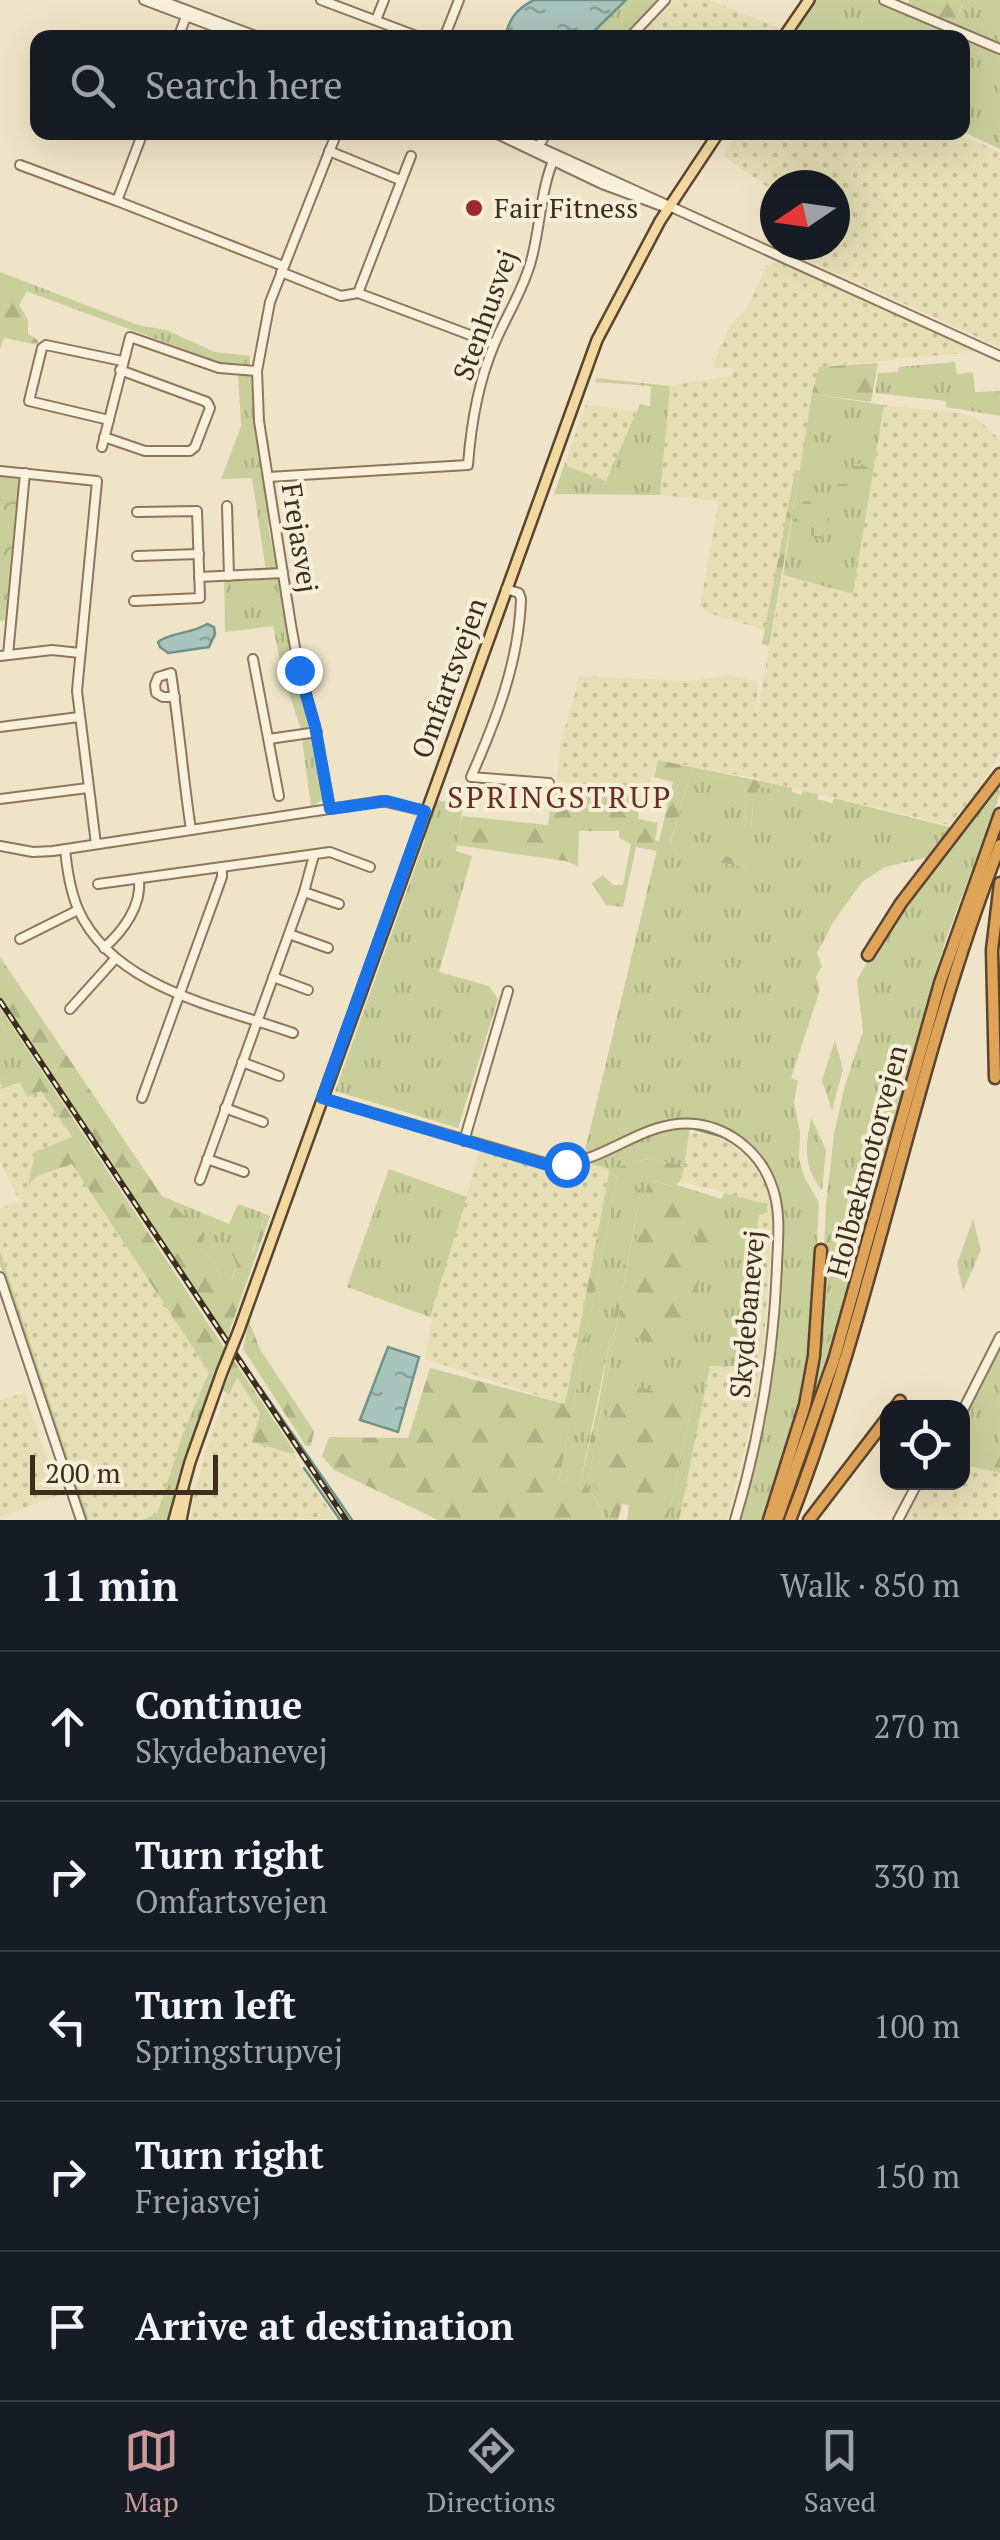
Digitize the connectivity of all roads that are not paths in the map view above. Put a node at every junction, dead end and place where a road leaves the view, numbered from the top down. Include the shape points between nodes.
1 (144, 0) edge
2 (160, 0) edge
3 (321, 0) edge
4 (384, 0) edge
5 (459, 0) edge
6 (665, 0) edge
7 (809, 0) edge
8 (884, 0) edge
9 (187, 13) junction
10 (376, 20) junction
11 (181, 30) edge
12 (226, 30) edge
13 (237, 30) edge
14 (402, 30) edge
15 (447, 30) edge
16 (637, 30) edge
17 (788, 30) edge
18 (955, 30) edge
19 (970, 36) edge
20 (1000, 49) edge
21 (139, 140) edge
22 (333, 140) edge
23 (512, 140) edge
24 (519, 140) edge
25 (542, 140) edge
26 (714, 140) edge
27 (536, 150) junction
28 (329, 151) junction
29 (410, 156) dead end
30 (554, 159) junction
31 (20, 165) dead end
32 (400, 180) junction
33 (117, 201) junction
34 (668, 208) junction
35 (282, 269) junction
36 (358, 292) junction
37 (494, 344) junction
38 (1000, 356) edge
39 (121, 366) junction
40 (257, 371) junction
41 (109, 420) junction
42 (104, 436) junction
43 (102, 447) dead end
44 (0, 471) edge
45 (25, 473) junction
46 (268, 478) junction
47 (227, 506) dead end
48 (137, 512) dead end
49 (199, 554) junction
50 (137, 556) dead end
51 (283, 573) junction
52 (200, 576) junction
53 (228, 576) junction
54 (506, 589) junction
55 (134, 601) dead end
56 (80, 653) junction
57 (4, 655) edge
58 (253, 659) dead end
59 (175, 696) dead end
60 (79, 717) junction
61 (0, 728) edge
62 (316, 732) junction
63 (269, 739) junction
64 (1000, 774) edge
65 (549, 783) dead end
66 (88, 788) junction
67 (279, 796) dead end
68 (0, 799) edge
69 (330, 809) junction
70 (425, 811) junction
71 (1000, 814) edge
72 (190, 830) junction
73 (96, 844) junction
74 (1000, 845) edge
75 (0, 846) edge
76 (65, 849) junction
77 (314, 854) junction
78 (222, 867) junction
79 (370, 867) dead end
80 (139, 880) junction
81 (1000, 883) edge
82 (98, 884) dead end
83 (304, 892) junction
84 (338, 904) dead end
85 (78, 910) junction
86 (289, 934) junction
87 (20, 938) dead end
88 (104, 948) junction
89 (328, 948) dead end
90 (868, 954) dead end
91 (116, 959) junction
92 (273, 977) junction
93 (308, 990) dead end
94 (508, 991) dead end
95 (180, 992) junction
96 (70, 1009) dead end
97 (257, 1020) junction
98 (293, 1034) dead end
99 (242, 1062) junction
100 (280, 1076) dead end
101 (994, 1078) dead end
102 (142, 1098) dead end
103 (322, 1098) junction
104 (225, 1108) junction
105 (263, 1122) dead end
106 (464, 1141) junction
107 (207, 1159) junction
108 (244, 1172) dead end
109 (200, 1180) dead end
110 (822, 1250) dead end
111 (0, 1277) edge
112 (1000, 1337) edge
113 (968, 1400) edge
114 (880, 1427) edge
115 (914, 1490) edge
116 (81, 1520) edge
117 (178, 1520) edge
118 (734, 1520) edge
119 (769, 1520) edge
120 (778, 1520) edge
121 (790, 1520) edge
122 (809, 1520) edge
123 (898, 1520) edge

1 - 9 street
2 - 9 street
3 - 10 street
4 - 10 street
5 - 15 street
6 - 16 street
7 - 17 main road
8 - 18 street
9 - 11 street
9 - 12 street
9 - 13 street
10 - 14 street
19 - 20 street
21 - 33 street
22 - 28 street, Frejasvej
23 - 27 street
24 - 27 street
25 - 27 street
26 - 34 main road, Omfartsvejen
27 - 30 street
28 - 32 street
28 - 35 street, Frejasvej
29 - 32 street
30 - 34 street
30 - 37 street, Stenhusvej via 527,275
31 - 33 street
32 - 36 street
33 - 35 street
34 - 38 street
34 - 54 main road, Omfartsvejen via 597,340
35 - 36 street via 341,296
35 - 40 street, Frejasvej
36 - 37 street
37 - 46 street, Stenhusvej via 468,465
39 - 40 street via 133,336 219,368
39 - 41 street
39 - 41 street via 46,345 29,401
39 - 42 street via 210,408 190,451 146,451
40 - 46 street, Frejasvej
41 - 42 street
42 - 43 street
44 - 45 street
45 - 56 street via 97,481
45 - 57 street
46 - 51 street, Frejasvej
47 - 53 street
48 - 49 street via 174,516 198,510
49 - 50 street
49 - 52 street
51 - 53 street
51 - 62 street, Frejasvej
52 - 53 street
52 - 55 street via 200,598 177,592
54 - 65 street via 519,593 522,602 510,670 499,714 470,777
54 - 70 main road, Omfartsvejen
56 - 57 street
56 - 60 street
58 - 63 street
59 - 72 street
60 - 61 street
60 - 66 street
62 - 63 street
62 - 69 street, Frejasvej
63 - 67 street
64 - 90 highway
66 - 68 street
66 - 73 street
69 - 70 street via 387,801
69 - 72 street
70 - 103 main road, Omfartsvejen
71 - 120 highway, Holbækmotorvejen via 940,983 834,1360
72 - 73 street
73 - 76 street
74 - 121 highway, Holbækmotorvejen via 952,984 846,1363
75 - 76 street
76 - 85 street
77 - 78 street
77 - 79 street via 330,852
77 - 83 street
78 - 80 street
78 - 95 street
80 - 82 street
80 - 88 street via 125,928
81 - 101 highway via 992,950
83 - 84 street
83 - 86 street
85 - 87 street
85 - 88 street
86 - 89 street
86 - 92 street
88 - 91 street
91 - 95 street
91 - 96 street
92 - 93 street
92 - 97 street
94 - 106 street
95 - 97 street
95 - 102 street
97 - 98 street
97 - 99 street
99 - 100 street
99 - 104 street
103 - 106 street, Skydebanevej
103 - 117 main road, Omfartsvejen, bridge via 190,1462
104 - 105 street
104 - 107 street
106 - 118 street, Skydebanevej via 566,1164 601,1155 653,1128 684,1123 724,1132 758,1160 778,1207 774,1315 760,1420
107 - 108 street
107 - 109 street
110 - 119 highway via 805,1404
111 - 116 street
112 - 113 street
114 - 122 highway
115 - 123 street

